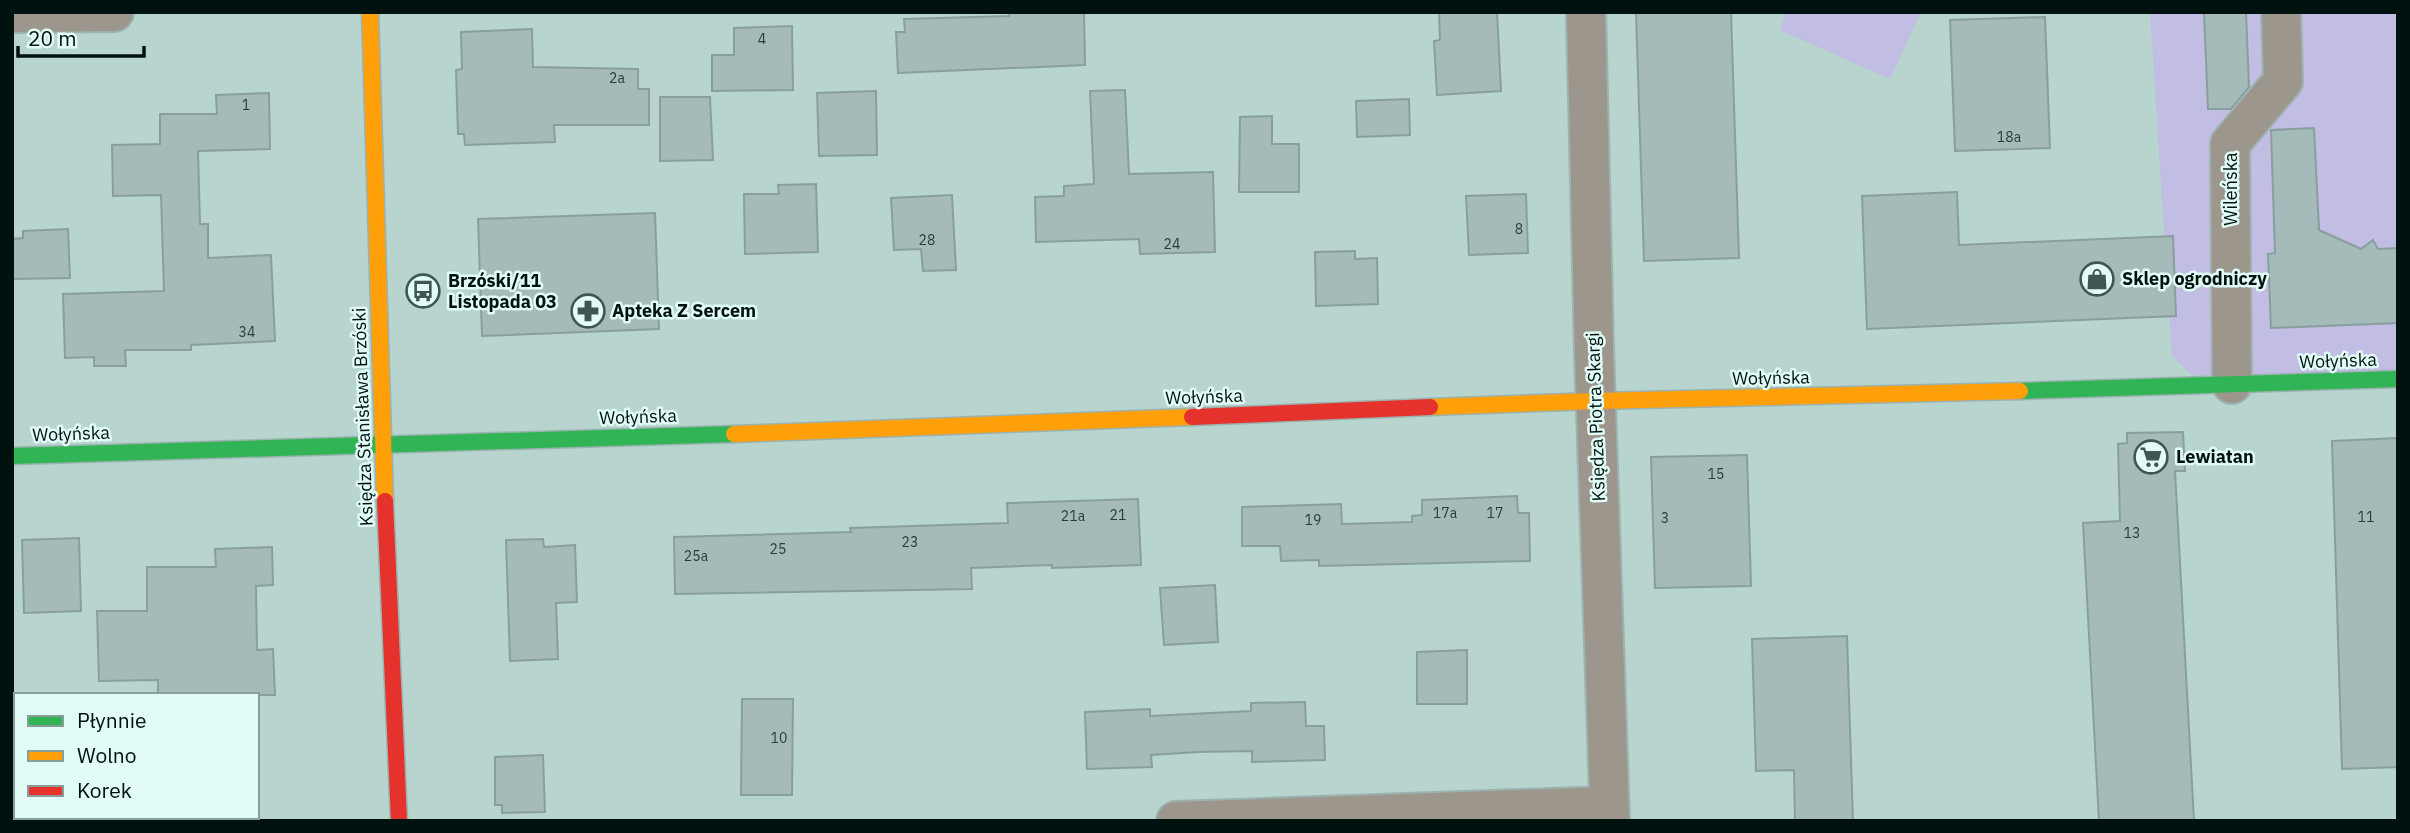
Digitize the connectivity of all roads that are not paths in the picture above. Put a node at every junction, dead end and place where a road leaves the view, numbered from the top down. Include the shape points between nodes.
1 (114, 12) edge
2 (370, 12) edge
3 (1586, 12) edge
4 (2281, 12) edge
5 (12, 13) edge
6 (2398, 379) edge
7 (2232, 384) junction
8 (1596, 401) junction
9 (383, 443) junction
10 (12, 456) edge
11 (1610, 813) edge
12 (398, 821) edge
13 (1176, 821) edge

1 - 5 street
2 - 9 street, Księdza Stanisława Brzóski
3 - 8 street, Księdza Piotra Skargi
4 - 7 street, Wileńska via 2283,81 2230,144
6 - 7 street, Wołyńska
7 - 8 street, Wołyńska
8 - 9 street, Wołyńska
8 - 11 street, Księdza Piotra Skargi
9 - 10 street, Wołyńska
9 - 12 street, Księdza Stanisława Brzóski
11 - 13 street

